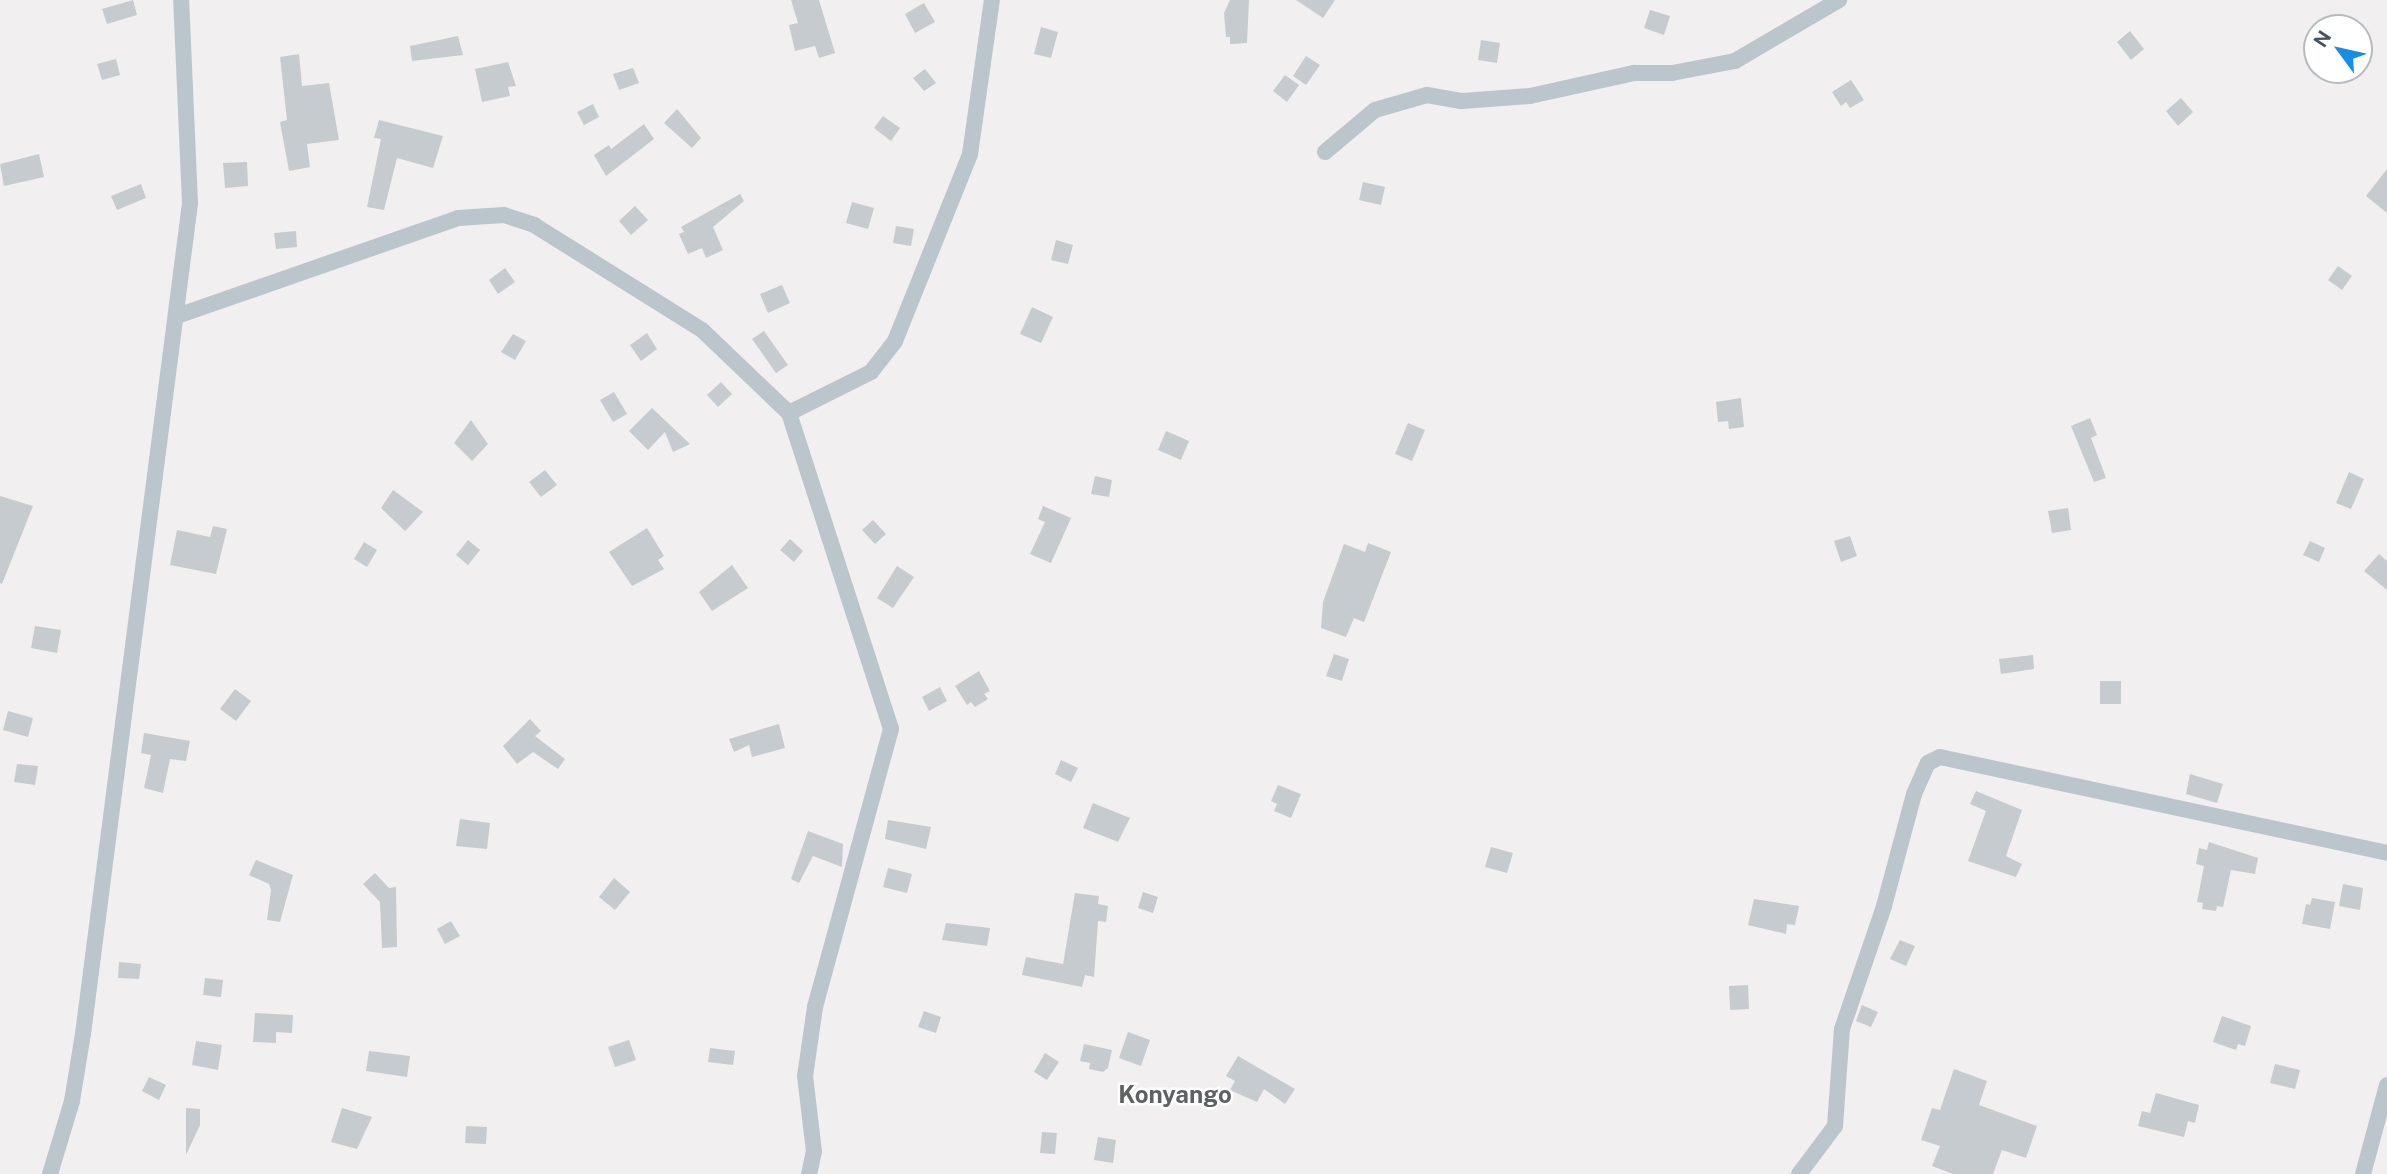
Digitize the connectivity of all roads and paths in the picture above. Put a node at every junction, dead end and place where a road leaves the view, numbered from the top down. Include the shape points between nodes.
1 (181, 0) edge
2 (992, 0) edge
3 (1839, 0) edge
4 (1325, 152) dead end
5 (177, 316) junction
6 (789, 413) junction
7 (2387, 853) edge
8 (2387, 1085) edge
9 (50, 1174) edge
10 (809, 1174) edge
11 (1799, 1174) edge
12 (2363, 1174) edge

1 - 5 street via 190,203
2 - 6 street via 970,154 895,341 871,372
3 - 4 street via 1735,61 1672,73 1633,73 1530,96 1462,100 1427,95 1375,110
5 - 6 street via 458,218 504,215 534,225 702,330
5 - 9 street via 85,1021 72,1101
6 - 10 street via 891,729 815,1007 805,1076 814,1151
7 - 11 street via 1940,757 1928,763 1914,794 1884,906 1842,1029 1835,1126
8 - 12 street

